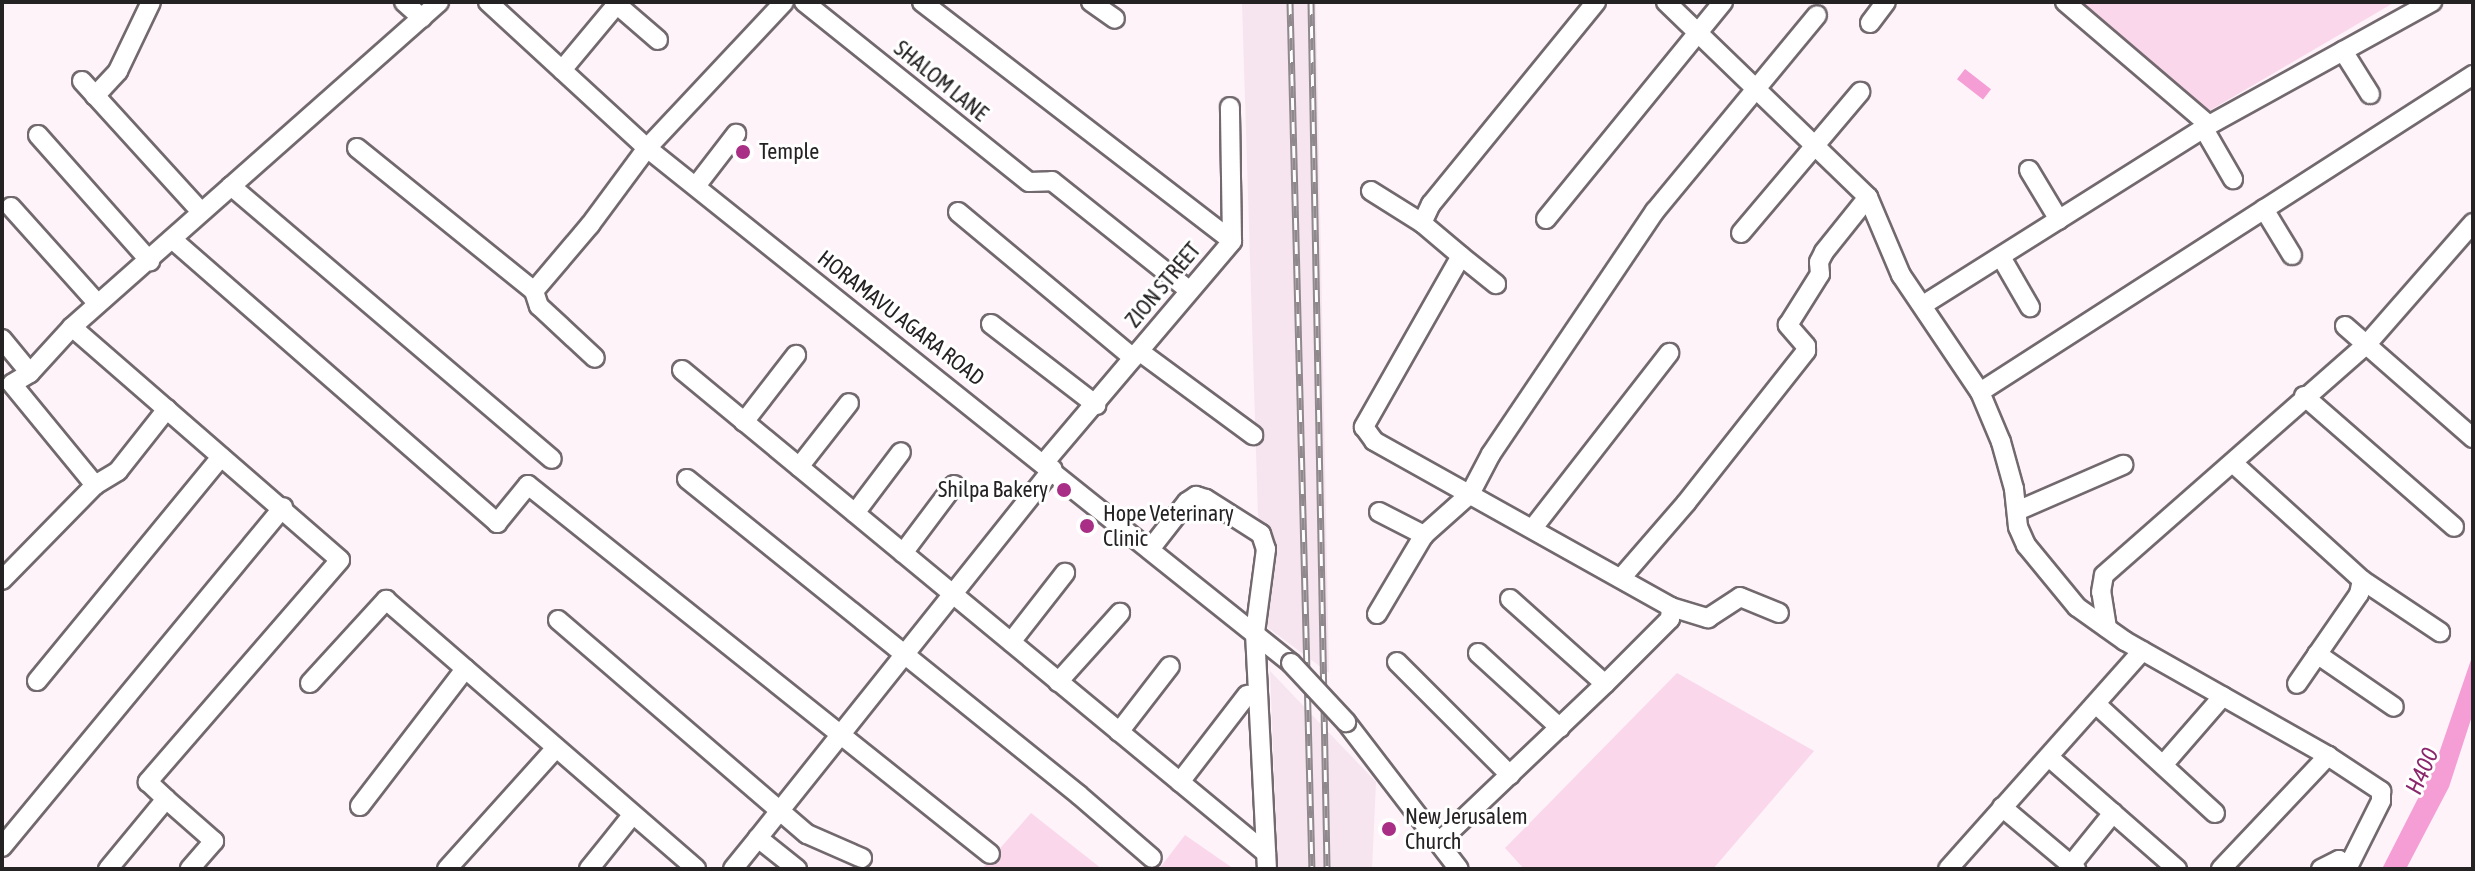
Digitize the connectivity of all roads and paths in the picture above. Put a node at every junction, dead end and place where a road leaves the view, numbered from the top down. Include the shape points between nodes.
1 (151, 2) edge
2 (404, 2) edge
3 (439, 2) edge
4 (488, 2) edge
5 (784, 2) edge
6 (804, 2) edge
7 (922, 2) edge
8 (1091, 2) edge
9 (1596, 2) edge
10 (1666, 2) edge
11 (1723, 2) edge
12 (1886, 2) edge
13 (2065, 2) edge
14 (2432, 2) edge
15 (616, 3) edge
16 (1817, 15) dead end
17 (422, 18) junction
18 (1115, 19) dead end
19 (1870, 23) dead end
20 (1698, 32) junction
21 (658, 40) dead end
22 (2343, 51) junction
23 (562, 70) junction
24 (2473, 75) edge
25 (82, 81) dead end
26 (1758, 89) junction
27 (1860, 92) dead end
28 (2370, 94) dead end
29 (95, 96) junction
30 (1230, 107) dead end
31 (2206, 127) junction
32 (736, 134) dead end
33 (38, 135) dead end
34 (1813, 143) junction
35 (357, 148) dead end
36 (647, 148) junction
37 (2029, 170) dead end
38 (2233, 179) dead end
39 (231, 186) junction
40 (696, 186) junction
41 (1371, 191) dead end
42 (1868, 197) junction
43 (11, 207) dead end
44 (2264, 209) junction
45 (201, 212) junction
46 (958, 212) dead end
47 (1546, 219) dead end
48 (2059, 220) junction
49 (1422, 223) junction
50 (2473, 223) edge
51 (1741, 233) dead end
52 (172, 239) junction
53 (1232, 241) junction
54 (2292, 255) dead end
55 (1461, 256) junction
56 (2001, 257) junction
57 (150, 261) junction
58 (1496, 284) dead end
59 (534, 291) junction
60 (1190, 291) junction
61 (98, 304) junction
62 (1923, 305) junction
63 (2030, 307) dead end
64 (991, 324) dead end
65 (2345, 326) dead end
66 (72, 327) junction
67 (2, 339) edge
68 (2367, 344) junction
69 (1669, 353) dead end
70 (1136, 354) junction
71 (796, 355) dead end
72 (595, 358) dead end
73 (682, 370) dead end
74 (30, 373) junction
75 (1980, 392) junction
76 (2304, 396) junction
77 (849, 403) dead end
78 (1096, 405) junction
79 (167, 409) junction
80 (744, 422) junction
81 (1253, 435) dead end
82 (2473, 438) edge
83 (901, 452) dead end
84 (221, 457) junction
85 (552, 459) dead end
86 (2233, 463) junction
87 (2123, 465) dead end
88 (1049, 466) junction
89 (799, 467) junction
90 (687, 479) dead end
91 (95, 485) junction
92 (954, 485) dead end
93 (1470, 494) junction
94 (283, 507) junction
95 (2017, 511) junction
96 (1379, 512) dead end
97 (855, 513) junction
98 (2454, 527) dead end
99 (1533, 528) junction
100 (1424, 535) junction
101 (1151, 548) junction
102 (903, 553) junction
103 (5, 569) edge
104 (1065, 573) dead end
105 (1622, 577) junction
106 (2362, 580) junction
107 (953, 595) junction
108 (1510, 599) dead end
109 (1671, 607) junction
110 (1120, 613) dead end
111 (1779, 613) dead end
112 (1377, 614) dead end
113 (558, 620) dead end
114 (2107, 628) junction
115 (2440, 632) dead end
116 (1255, 633) junction
117 (1011, 642) junction
118 (2142, 651) junction
119 (1478, 653) dead end
120 (2317, 654) junction
121 (906, 655) junction
122 (1397, 662) dead end
123 (1170, 666) dead end
124 (465, 669) junction
125 (37, 681) dead end
126 (1058, 682) junction
127 (310, 683) dead end
128 (1605, 684) junction
129 (2297, 684) dead end
130 (1247, 695) dead end
131 (2223, 696) junction
132 (2097, 705) junction
133 (2394, 707) dead end
134 (1560, 728) junction
135 (1119, 732) junction
136 (842, 733) junction
137 (556, 748) junction
138 (2328, 756) junction
139 (2050, 758) junction
140 (2163, 765) junction
141 (1510, 775) junction
142 (1180, 782) junction
143 (166, 799) junction
144 (360, 806) dead end
145 (2002, 807) junction
146 (779, 811) junction
147 (2113, 813) junction
148 (2215, 813) dead end
149 (633, 814) junction
150 (807, 834) junction
151 (758, 838) junction
152 (1439, 842) junction
153 (2, 847) edge
154 (990, 854) dead end
155 (862, 858) dead end
156 (1152, 858) dead end
157 (1266, 861) edge
158 (792, 864) edge
159 (2073, 867) edge
160 (2347, 868) edge
161 (108, 869) edge
162 (190, 869) edge
163 (447, 869) edge
164 (589, 869) edge
165 (696, 869) edge
166 (733, 869) edge
167 (1459, 869) edge
168 (1948, 869) edge
169 (2177, 869) edge
170 (2221, 869) edge
171 (2321, 869) edge

1 - 29 street via 118,71
2 - 17 street
3 - 17 street
4 - 23 street, HORAMAVU AGARA ROAD
5 - 36 street
6 - 60 street, SHALOM LANE via 1029,182 1052,181
7 - 53 street
8 - 18 street
9 - 49 street via 1431,204
10 - 20 street
11 - 20 street
12 - 19 street
13 - 31 street
14 - 22 street
15 - 21 street
15 - 23 street
16 - 26 street
17 - 39 street
20 - 26 street
20 - 47 street
22 - 28 street
22 - 31 street
23 - 36 street, HORAMAVU AGARA ROAD
24 - 44 street
25 - 29 street
26 - 34 street
26 - 93 street via 1655,211 1491,454
27 - 34 street
29 - 45 street
30 - 53 street, ZION STREET
31 - 38 street
31 - 48 street
32 - 40 street
33 - 57 street
34 - 42 street
34 - 51 street
35 - 59 street
36 - 40 street, HORAMAVU AGARA ROAD
36 - 59 street
37 - 48 street
39 - 45 street
39 - 85 street
40 - 88 street, HORAMAVU AGARA ROAD
41 - 49 street
42 - 62 street via 1901,275
42 - 105 street via 1824,252 1820,274 1788,325 1806,351
43 - 61 street
44 - 54 street
44 - 75 street
45 - 52 street
46 - 70 street
48 - 56 street
49 - 55 street
50 - 68 street
52 - 57 street
52 - 136 street via 497,523 528,485
53 - 60 street, ZION STREET
55 - 58 street
55 - 93 street via 1364,427 1374,441
56 - 62 street
56 - 63 street
57 - 61 street
59 - 72 street via 539,306
60 - 70 street, ZION STREET
61 - 66 street
62 - 75 street
64 - 78 street
65 - 68 street
66 - 74 street
66 - 79 street
67 - 74 street
68 - 76 street
68 - 82 street
69 - 99 street
70 - 78 street, ZION STREET
70 - 81 street
71 - 80 street
73 - 80 street
74 - 91 street via 12,384
75 - 95 street via 2001,442
76 - 86 street
76 - 98 street
77 - 89 street
78 - 88 street, ZION STREET
79 - 84 street
79 - 91 street via 118,471
80 - 89 street
83 - 97 street
84 - 94 street
84 - 125 street
86 - 106 street
86 - 114 street via 2104,575
87 - 95 street
88 - 101 street, HORAMAVU AGARA ROAD
88 - 107 street, ZION STREET
89 - 97 street
90 - 121 street
91 - 103 street
92 - 102 street
93 - 99 street
93 - 100 street
94 - 143 street via 340,560 148,782
94 - 153 street
95 - 114 street via 2026,545 2077,607
96 - 100 street
97 - 102 street
99 - 105 street
100 - 112 street
101 - 116 street, HORAMAVU AGARA ROAD
101 - 116 street via 1196,496 1251,525 1266,549
102 - 107 street
104 - 117 street
105 - 109 street
106 - 115 street
106 - 120 street via 2359,594
107 - 117 street
107 - 121 street, ZION STREET
108 - 128 street
109 - 111 street via 1708,618 1740,597
109 - 128 street via 1670,619
110 - 126 street
113 - 146 street
114 - 118 street
116 - 152 street, HORAMAVU AGARA ROAD, bridge via 1346,722
116 - 157 street
117 - 126 street
118 - 131 street
118 - 132 street
119 - 134 street
120 - 129 street
120 - 133 street
121 - 136 street, ZION STREET
121 - 156 street
122 - 141 street
123 - 135 street
124 - 127 street via 386,600
124 - 137 street
124 - 144 street
126 - 135 street
128 - 134 street
130 - 142 street
131 - 138 street
131 - 140 street
132 - 139 street
132 - 140 street
134 - 141 street
135 - 142 street
136 - 146 street, ZION STREET
136 - 154 street
137 - 149 street
137 - 163 street
138 - 160 street via 2382,796
138 - 170 street
139 - 145 street
139 - 147 street
140 - 148 street
141 - 152 street
142 - 157 street
143 - 161 street
143 - 162 street via 214,841
145 - 159 street
145 - 168 street
146 - 150 street
146 - 151 street, ZION STREET
147 - 159 street
147 - 169 street
149 - 164 street
149 - 165 street
150 - 155 street
150 - 158 street
151 - 158 street
151 - 166 street, ZION STREET
152 - 167 street
160 - 171 street via 2339,860

